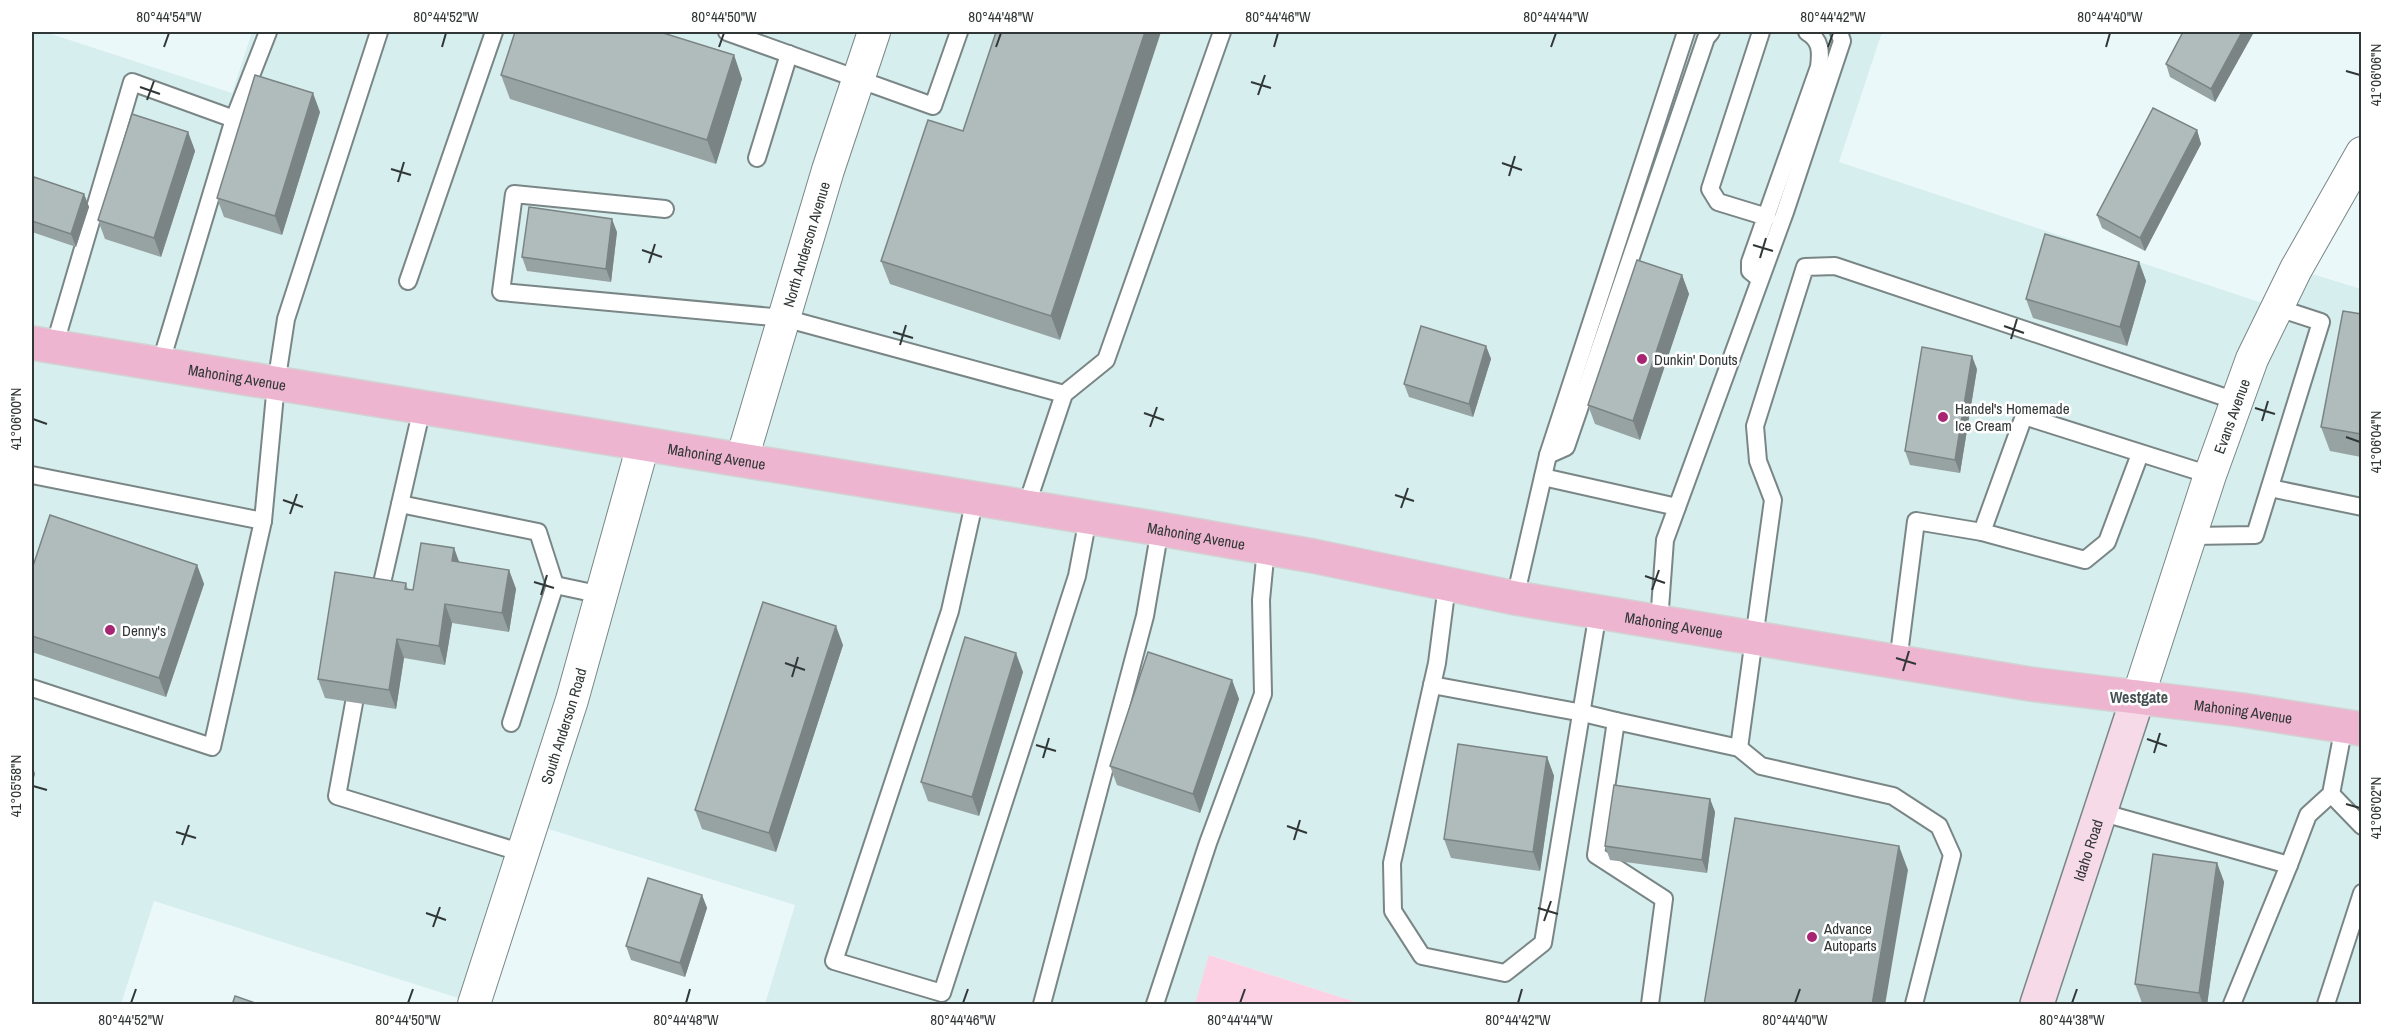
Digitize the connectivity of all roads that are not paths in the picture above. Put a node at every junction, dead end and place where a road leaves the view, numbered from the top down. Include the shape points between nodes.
1 (268, 32) edge
2 (379, 32) edge
3 (494, 32) edge
4 (727, 32) edge
5 (874, 32) edge
6 (958, 32) edge
7 (1222, 32) edge
8 (1686, 32) edge
9 (1711, 32) edge
10 (1761, 32) edge
11 (1807, 32) edge
12 (1839, 32) edge
13 (749, 35) edge
14 (789, 54) junction
15 (858, 78) junction
16 (234, 119) junction
17 (2361, 153) edge
18 (757, 158) dead end
19 (665, 209) dead end
20 (1767, 217) junction
21 (1760, 279) junction
22 (408, 282) dead end
23 (2278, 308) junction
24 (784, 318) junction
25 (43, 345) edge
26 (160, 364) junction
27 (276, 384) junction
28 (1064, 394) junction
29 (2236, 401) junction
30 (422, 408) junction
31 (643, 445) junction
32 (2140, 454) junction
33 (1548, 455) junction
34 (742, 459) junction
35 (32, 475) edge
36 (2210, 475) junction
37 (1543, 477) junction
38 (2270, 488) junction
39 (975, 499) junction
40 (400, 504) junction
41 (1026, 507) junction
42 (1677, 507) junction
43 (2361, 507) edge
44 (1088, 518) junction
45 (263, 521) junction
46 (1161, 529) junction
47 (1982, 532) junction
48 (2191, 536) junction
49 (1266, 548) junction
50 (555, 585) junction
51 (1448, 585) junction
52 (602, 595) junction
53 (379, 596) edge
54 (1515, 598) junction
55 (1598, 612) junction
56 (1659, 622) junction
57 (1752, 638) junction
58 (1898, 662) junction
59 (1432, 686) junction
60 (32, 688) edge
61 (2138, 697) junction
62 (354, 703) edge
63 (1583, 713) junction
64 (1616, 721) junction
65 (511, 723) dead end
66 (2353, 728) edge
67 (1739, 748) junction
68 (2331, 794) junction
69 (2100, 812) junction
70 (2361, 826) edge
71 (523, 853) junction
72 (2289, 865) junction
73 (2361, 893) edge
74 (2046, 1002) edge
75 (474, 1005) edge
76 (1042, 1005) edge
77 (1155, 1005) edge
78 (1650, 1005) edge
79 (1914, 1005) edge
80 (2232, 1005) edge
81 (2326, 1005) edge

1 - 16 lane
2 - 27 lane via 286,319
3 - 22 lane
4 - 13 lane
5 - 15 street, North Anderson Avenue
6 - 15 lane via 933,106
7 - 28 lane via 1106,360
8 - 33 lane
9 - 33 lane via 1566,447
10 - 20 lane via 1710,189 1718,202
11 - 20 lane via 1821,48 1819,67
12 - 21 lane via 1842,41
13 - 14 lane
14 - 15 lane
14 - 18 lane
15 - 24 street, North Anderson Avenue
16 - 25 lane via 132,82
16 - 26 lane
17 - 23 street, Evans Avenue
19 - 24 lane via 514,194 501,292
20 - 21 lane via 1750,262 1750,271
21 - 42 lane
23 - 29 street, Evans Avenue
23 - 38 lane via 2321,322
24 - 28 lane
24 - 34 street, North Anderson Avenue
25 - 26 main road, Mahoning Avenue
26 - 27 main road, Mahoning Avenue
27 - 30 main road, Mahoning Avenue
27 - 45 lane
28 - 41 lane
29 - 36 street, Evans Avenue
29 - 57 lane via 1835,266 1805,267 1755,426 1758,461 1773,500
30 - 31 main road, Mahoning Avenue
30 - 40 lane
31 - 34 main road, Mahoning Avenue
31 - 52 street, South Anderson Road
32 - 36 lane
32 - 47 lane via 2107,542 2085,560
32 - 47 lane via 2024,416
33 - 37 lane
34 - 39 main road, Mahoning Avenue
35 - 45 lane
36 - 48 street, Evans Avenue
37 - 42 lane
37 - 54 lane
38 - 43 lane
38 - 48 lane via 2255,535
39 - 41 main road, Mahoning Avenue
39 - 44 lane via 950,611 834,961 942,993 1077,576
40 - 50 lane via 538,532
40 - 53 lane
41 - 44 main road, Mahoning Avenue
42 - 56 lane via 1665,540
44 - 46 main road, Mahoning Avenue
45 - 60 lane via 212,747
46 - 49 main road, Mahoning Avenue
46 - 76 lane via 1145,616
47 - 58 lane via 1916,522
48 - 61 street, Evans Avenue
49 - 51 main road, Mahoning Avenue
49 - 77 lane via 1261,600 1263,694 1208,843
50 - 52 lane
50 - 65 lane
51 - 54 main road, Mahoning Avenue
51 - 59 lane
52 - 71 street, South Anderson Road
54 - 55 main road, Mahoning Avenue
55 - 56 main road, Mahoning Avenue
55 - 63 lane
56 - 57 main road, Mahoning Avenue
57 - 58 main road, Mahoning Avenue
57 - 67 lane
58 - 61 main road, Mahoning Avenue
59 - 63 lane
59 - 63 lane via 1392,863 1393,911 1422,956 1504,973 1543,943
61 - 66 main road, Mahoning Avenue
61 - 69 street, Idaho Road
62 - 71 lane via 337,796
63 - 64 lane
64 - 67 lane
64 - 78 lane via 1596,855 1664,899
66 - 68 lane
67 - 79 lane via 1761,766 1893,796 1939,826 1952,855
68 - 70 lane
68 - 72 lane via 2308,815
69 - 72 lane
69 - 74 street, Idaho Road
71 - 75 street, South Anderson Road
72 - 80 lane
73 - 81 lane

